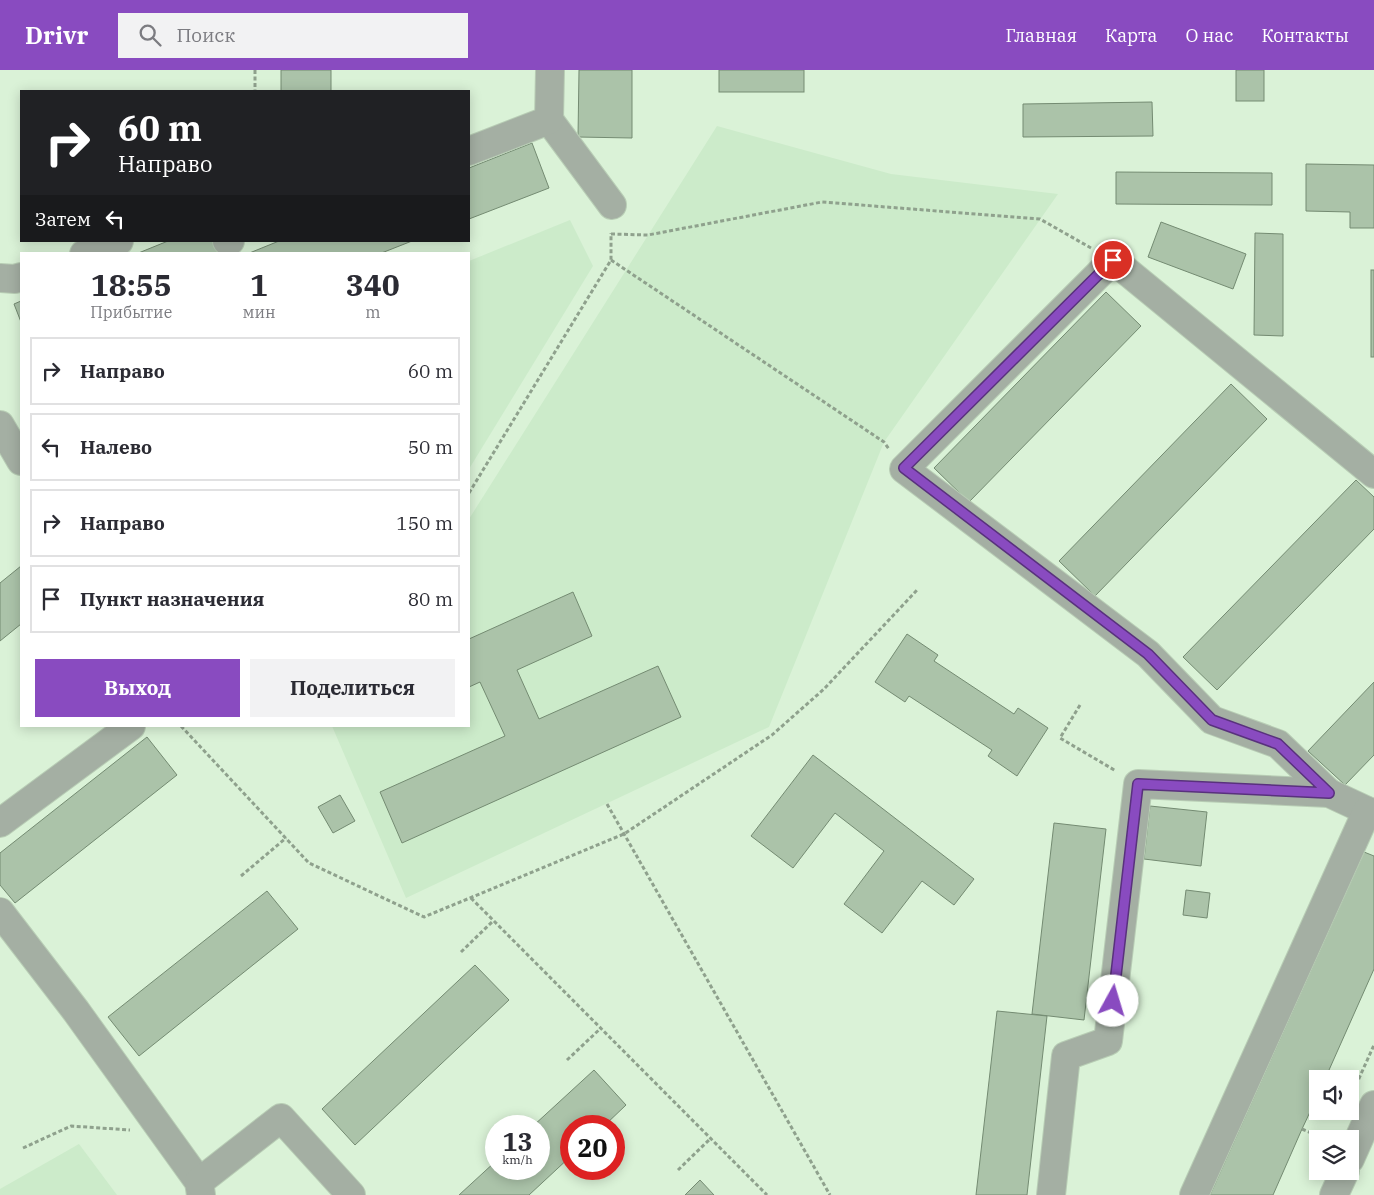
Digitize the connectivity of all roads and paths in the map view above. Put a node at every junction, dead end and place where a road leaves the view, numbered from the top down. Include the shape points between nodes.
1 (255, 70) edge
2 (550, 70) edge
3 (255, 90) edge
4 (549, 120) junction
5 (470, 151) edge
6 (612, 205) joint
7 (611, 234) junction
8 (115, 242) edge
9 (89, 252) edge
10 (611, 260) junction
11 (1113, 260) junction
12 (20, 277) edge
13 (0, 278) edge
14 (0, 425) edge
15 (20, 459) edge
16 (904, 468) junction
17 (1374, 474) edge
18 (470, 491) edge
19 (918, 589) dead end
20 (1080, 705) dead end
21 (130, 727) edge
22 (182, 727) edge
23 (1138, 784) junction
24 (1329, 793) junction
25 (607, 804) dead end
26 (1371, 813) edge
27 (0, 823) edge
28 (624, 834) junction
29 (286, 838) junction
30 (241, 876) dead end
31 (470, 898) junction
32 (0, 912) edge
33 (493, 921) junction
34 (461, 952) dead end
35 (600, 1028) junction
36 (1374, 1045) edge
37 (567, 1060) dead end
38 (1364, 1097) edge
39 (1302, 1129) dead end
40 (1357, 1130) edge
41 (162, 1132) junction
42 (1309, 1132) edge
43 (711, 1138) junction
44 (24, 1148) dead end
45 (678, 1170) dead end
46 (1341, 1180) edge
47 (200, 1188) edge
48 (351, 1195) edge
49 (767, 1195) edge
50 (830, 1195) edge
51 (1051, 1195) edge
52 (1194, 1195) edge
53 (1334, 1195) edge

1 - 3 path
2 - 4 street
4 - 5 street
4 - 6 street
6 - 7 path
7 - 10 path
7 - 11 path via 648,235 822,202 1040,219
8 - 9 street
10 - 16 path via 884,442
10 - 18 path
11 - 16 street
11 - 17 street
12 - 13 street
14 - 15 street
16 - 24 street via 1148,654 1212,720 1278,744
19 - 28 path via 824,689 772,735
20 - 23 path via 1060,738
21 - 27 street
22 - 29 path
23 - 24 street
23 - 51 street via 1108,1041 1066,1056
24 - 26 street
25 - 28 path
26 - 52 street
28 - 31 path
28 - 50 path
29 - 30 path
29 - 31 path via 309,862 424,917
31 - 33 path
32 - 41 street
33 - 34 path
33 - 35 path
35 - 37 path
35 - 43 path
36 - 38 path
38 - 40 street
39 - 42 path
41 - 44 path via 71,1126
41 - 47 street
43 - 45 path
43 - 49 path
46 - 53 street
47 - 48 street via 281,1118

